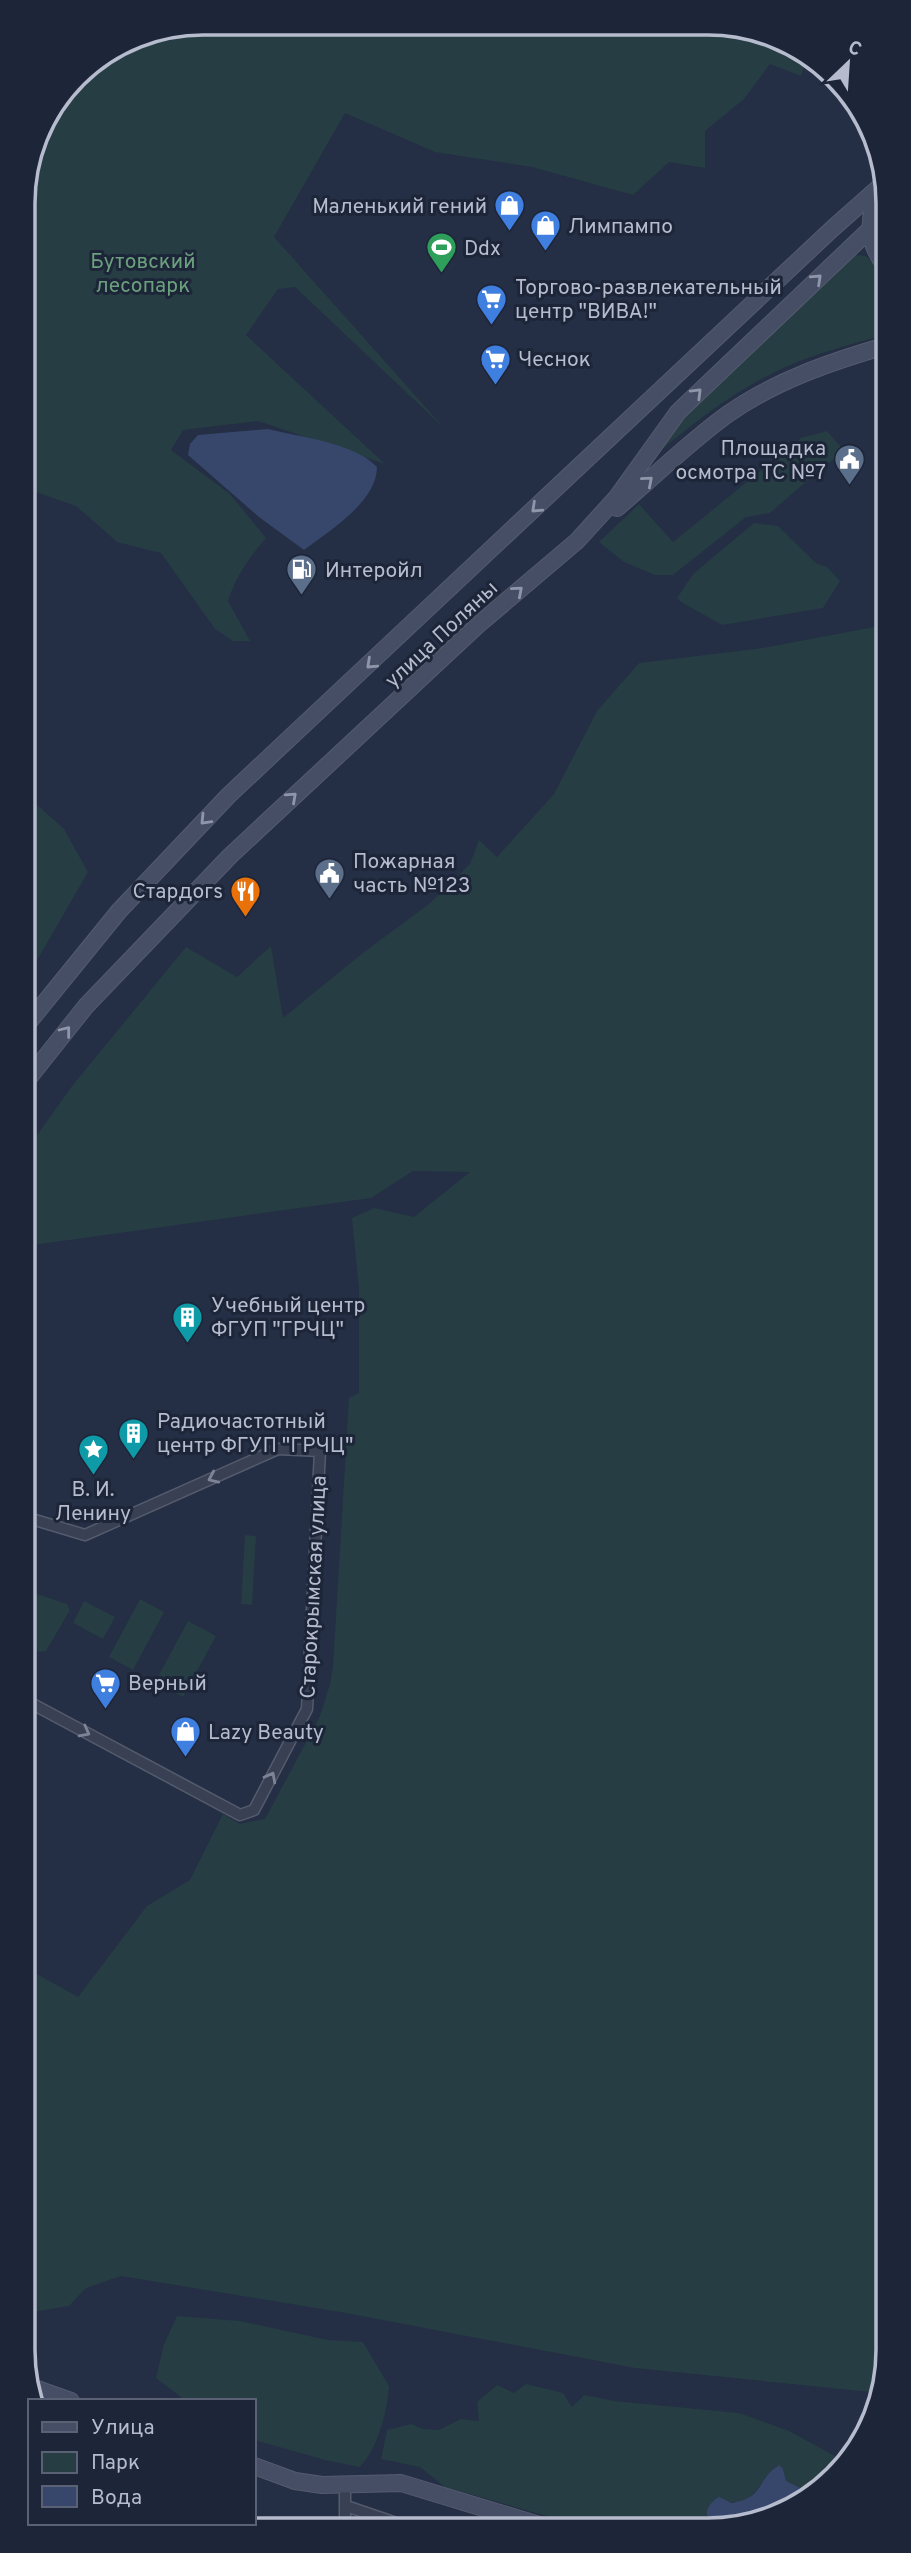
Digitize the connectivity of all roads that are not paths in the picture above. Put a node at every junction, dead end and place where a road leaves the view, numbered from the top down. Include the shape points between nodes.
1 (876, 190) edge
2 (876, 198) edge
3 (876, 224) edge
4 (832, 229) junction
5 (869, 231) junction
6 (876, 235) edge
7 (876, 246) edge
8 (844, 253) junction
9 (876, 258) edge
10 (876, 349) edge
11 (577, 541) junction
12 (35, 1014) edge
13 (35, 1070) edge
14 (35, 1520) edge
15 (35, 1705) edge
16 (40, 2390) edge
17 (65, 2399) edge
18 (256, 2467) edge
19 (345, 2484) junction
20 (346, 2506) junction
21 (345, 2518) edge
22 (381, 2518) edge
23 (516, 2518) edge

1 - 4 main road, улица Поляны
2 - 5 main road
3 - 5 main road, улица Поляны
4 - 5 main road
4 -> 12 main road, улица Поляны via 229,795 119,911
5 - 6 main road
5 - 7 main road
5 - 8 main road, улица Поляны
8 - 9 main road via 862,250
11 -> 8 main road, улица Поляны via 617,497 678,412
11 -> 10 main road via 729,414 789,380
13 -> 11 main road, улица Поляны via 86,1006 261,825 478,625
15 -> 14 street, Старокрымская улица via 240,1815 254,1810 307,1709 320,1451 278,1449 85,1535
16 - 17 main road
18 - 19 main road via 295,2481
19 - 20 street
19 - 23 main road via 401,2483
20 - 21 street
20 - 22 street

